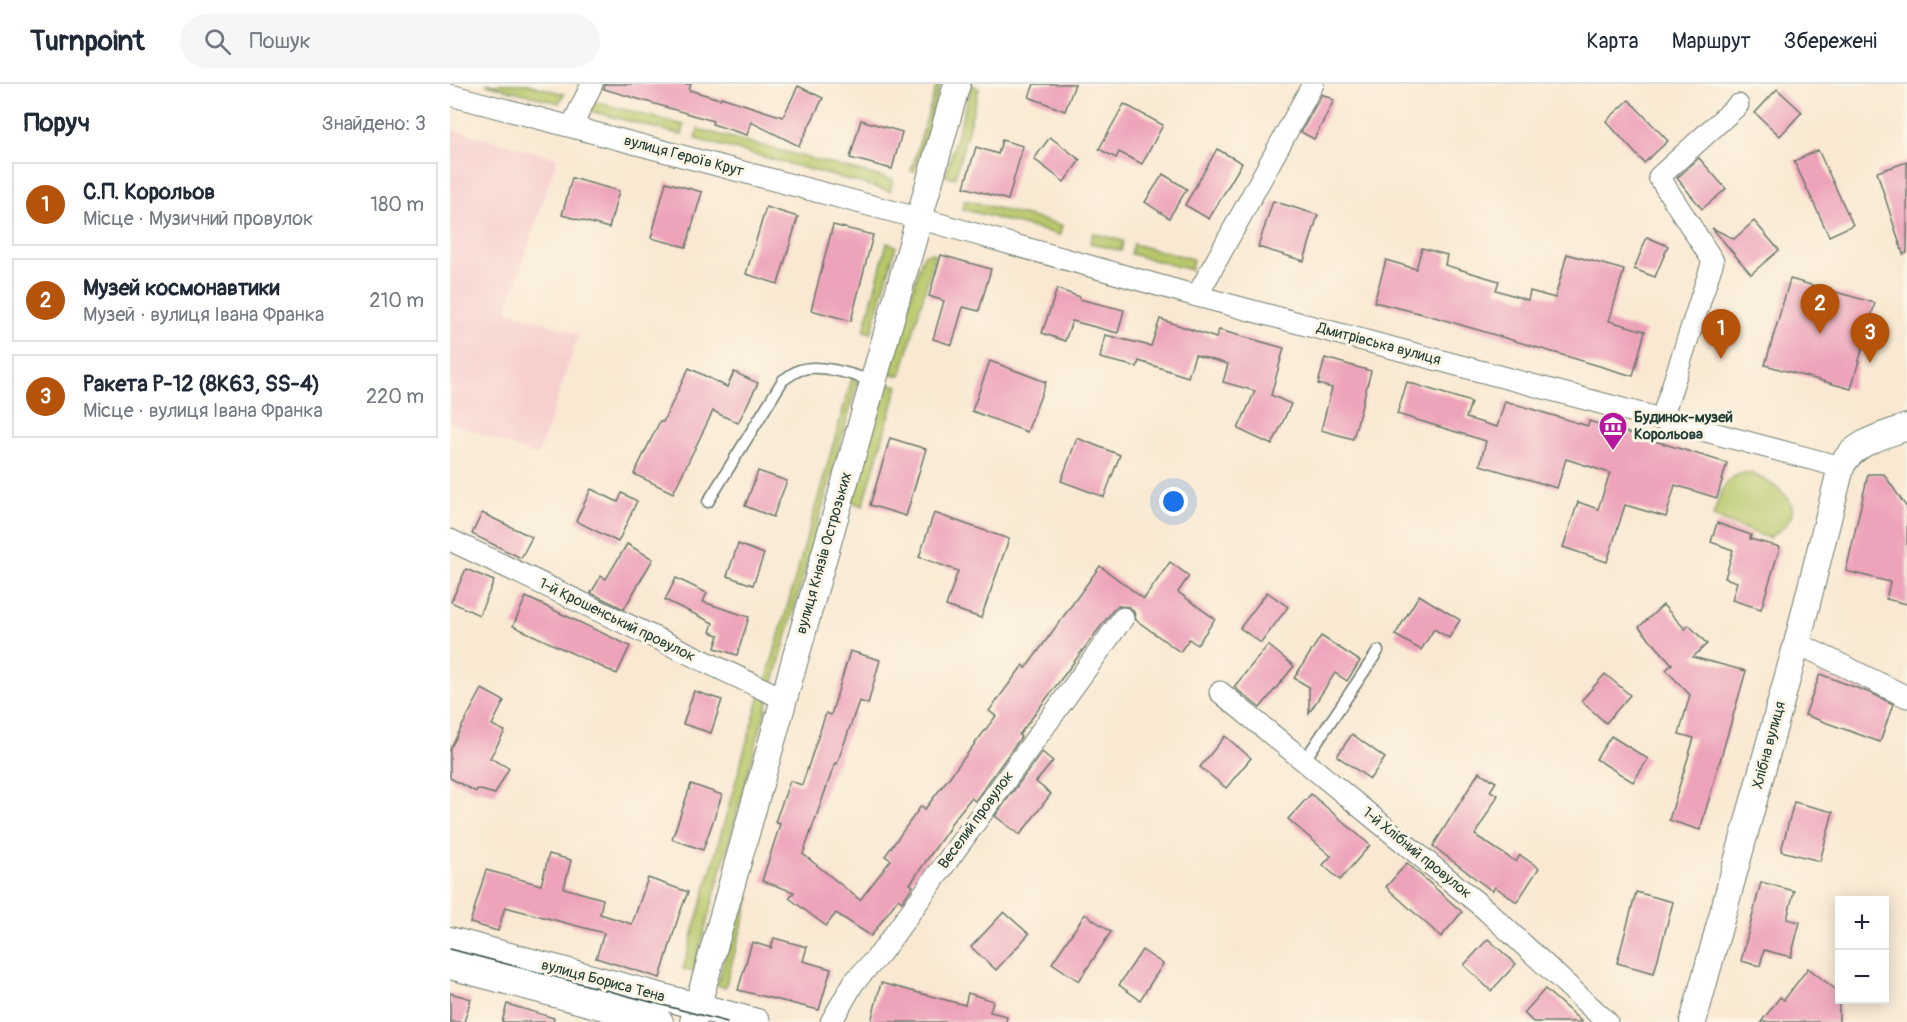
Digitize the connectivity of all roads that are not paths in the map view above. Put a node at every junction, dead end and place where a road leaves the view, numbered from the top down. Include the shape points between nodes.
1 (592, 84) edge
2 (957, 84) edge
3 (1313, 84) edge
4 (450, 94) edge
5 (1738, 105) dead end
6 (572, 126) junction
7 (918, 218) junction
8 (1197, 296) junction
9 (872, 381) junction
10 (1662, 418) junction
11 (1907, 427) edge
12 (1841, 467) junction
13 (708, 502) dead end
14 (450, 540) edge
15 (1123, 618) dead end
16 (1797, 643) junction
17 (1378, 651) dead end
18 (1220, 692) dead end
19 (1907, 697) edge
20 (784, 699) junction
21 (1304, 761) junction
22 (450, 940) edge
23 (450, 966) edge
24 (695, 1014) edge
25 (660, 1022) edge
26 (757, 1022) edge
27 (831, 1022) edge
28 (1607, 1022) edge
29 (1693, 1022) edge

1 - 6 street
2 - 7 street, вулиця Князів Острозьких
3 - 8 street
4 - 6 street, вулиця Героїв Крут
5 - 10 street via 1659,177 1713,261
6 - 7 street, вулиця Героїв Крут
7 - 8 street, Дмитрівська вулиця
7 - 9 street, вулиця Князів Острозьких
8 - 10 street, Дмитрівська вулиця
9 - 13 lane via 826,369 801,369 783,380
9 - 20 street, вулиця Князів Острозьких
10 - 12 street, Дмитрівська вулиця
11 - 12 street via 1864,443 1845,458
12 - 16 street, Хлібна вулиця
14 - 20 street, 1-й Крошенський провулок
15 - 27 street, Веселий провулок via 880,954 854,982
16 - 19 street
16 - 29 street, Хлібна вулиця
17 - 21 lane
18 - 21 street, 1-й Хлібний провулок
20 - 24 street, вулиця Князів Острозьких
21 - 28 street, 1-й Хлібний провулок via 1486,910
22 - 24 street, вулиця Бориса Тена
23 - 25 street, вулиця Бориса Тена
24 - 26 street, вулиця Бориса Тена

